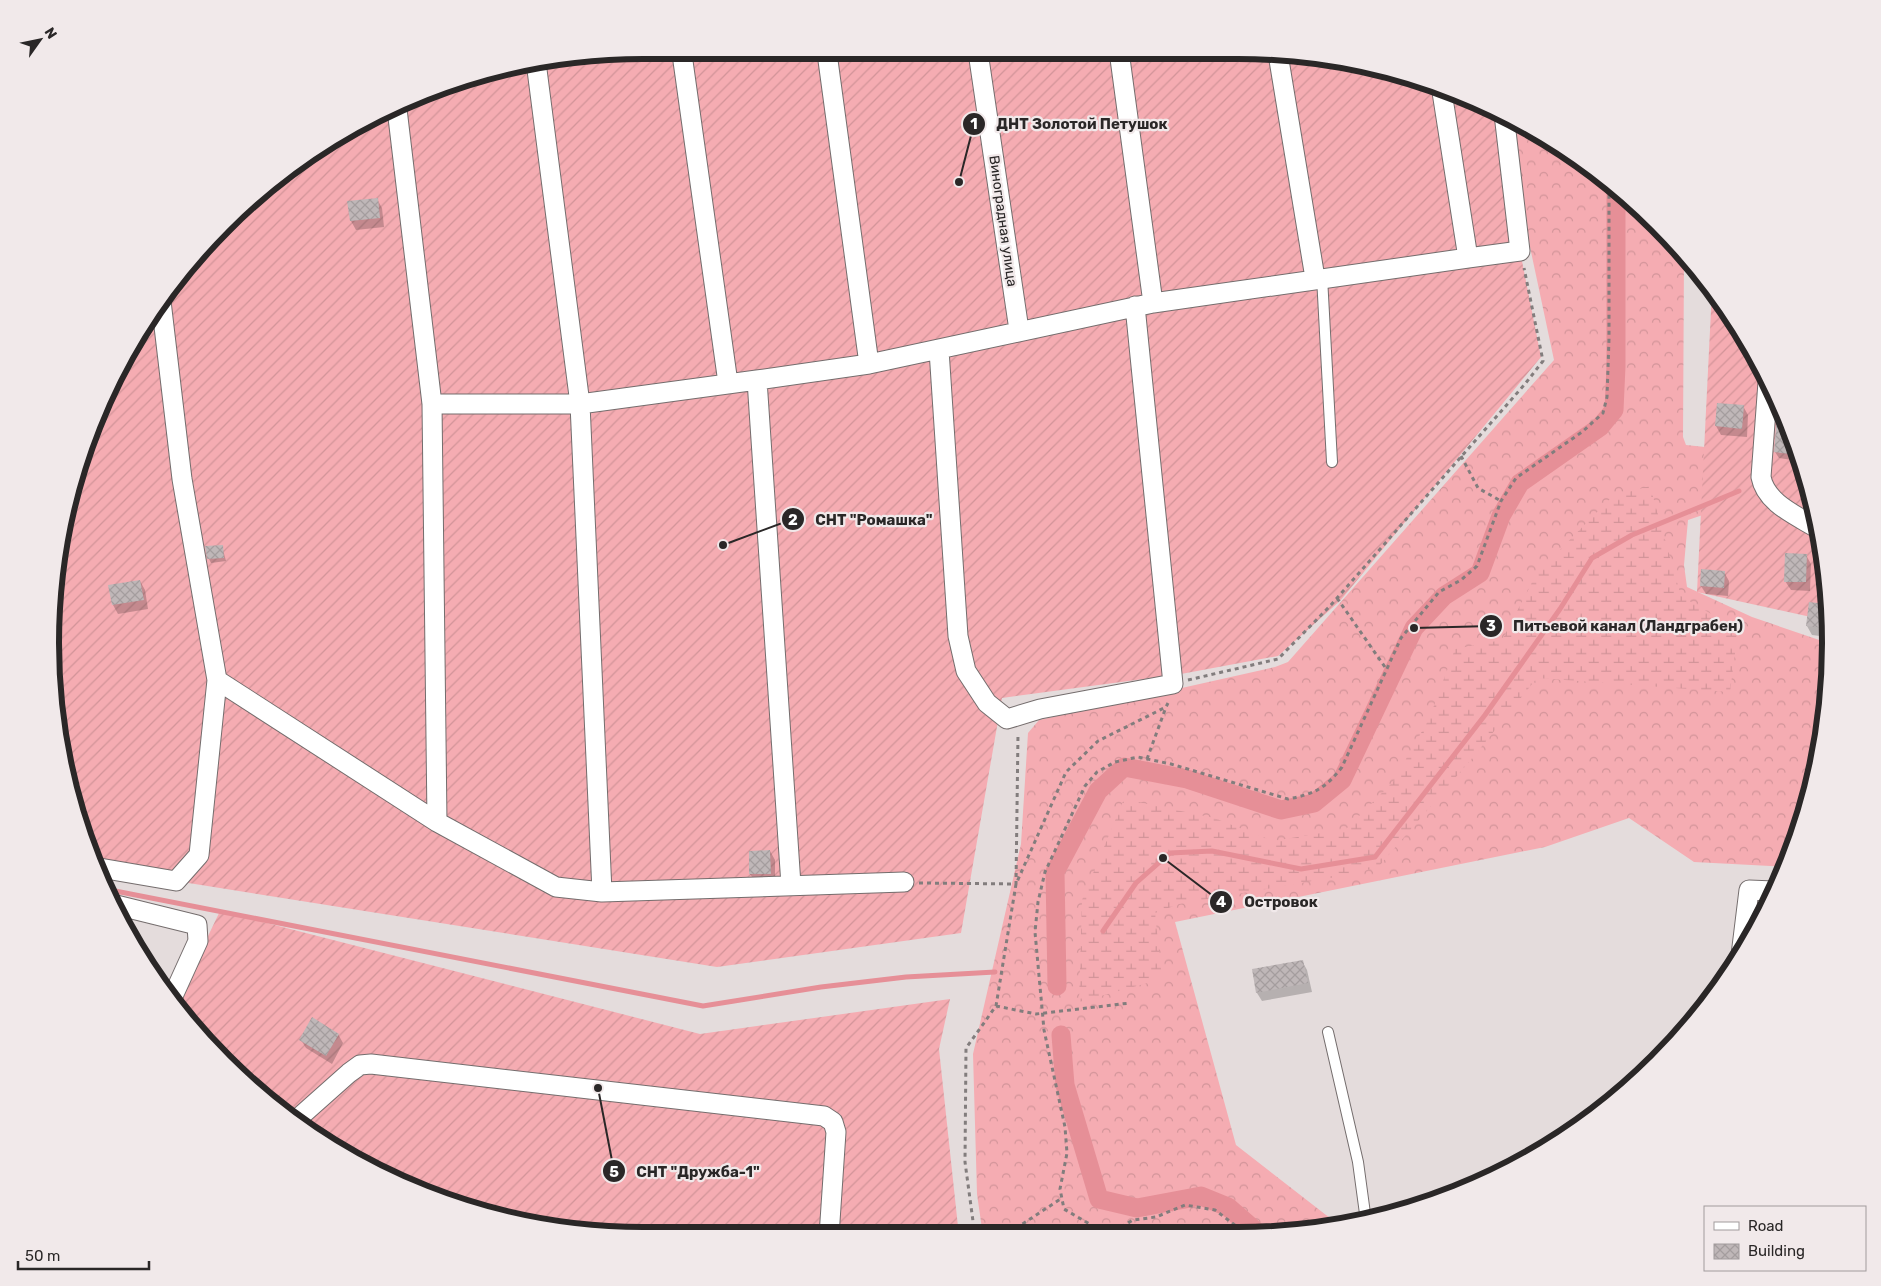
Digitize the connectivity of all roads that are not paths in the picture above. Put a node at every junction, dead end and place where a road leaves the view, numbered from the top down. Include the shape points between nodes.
1 (683, 59) edge
2 (828, 59) edge
3 (979, 59) edge
4 (1120, 59) edge
5 (1279, 60) edge
6 (537, 69) edge
7 (1443, 96) edge
8 (397, 113) edge
9 (1505, 124) edge
10 (1468, 258) junction
11 (1319, 278) junction
12 (1144, 304) junction
13 (162, 311) edge
14 (1019, 330) junction
15 (939, 350) junction
16 (869, 364) junction
17 (757, 380) junction
18 (728, 383) junction
19 (1767, 395) edge
20 (432, 404) junction
21 (580, 404) junction
22 (1332, 462) dead end
23 (1810, 523) edge
24 (217, 680) junction
25 (437, 822) junction
26 (104, 869) edge
27 (904, 882) road end
28 (791, 885) junction
29 (1767, 891) edge
30 (602, 892) junction
31 (122, 906) edge
32 (1742, 938) edge
33 (174, 993) edge
34 (1328, 1032) dead end
35 (300, 1116) edge
36 (1365, 1213) edge
37 (830, 1227) edge

1 - 18 street
2 - 16 street
3 - 14 street, Виноградная улица
4 - 12 street
5 - 11 street
6 - 21 street
7 - 10 street
8 - 20 street
9 - 10 street via 1520,251
10 - 11 street
11 - 12 street
11 - 22 lane
12 - 14 street
12 - 15 street via 1173,684 1040,709 1007,719 987,703 966,671 958,636
13 - 24 street via 182,479
14 - 15 street
15 - 16 street
16 - 17 street
17 - 18 street
17 - 28 street
18 - 21 street
19 - 23 street via 1760,477 1763,489 1770,498
20 - 21 street
20 - 25 street
21 - 30 street
24 - 25 street
24 - 26 street via 199,855 176,882
25 - 30 street via 556,887
27 - 28 street
28 - 30 street
29 - 32 street via 1749,890
31 - 33 street via 197,925 198,940
34 - 36 lane via 1358,1162
35 - 37 street via 348,1073 360,1065 371,1064 824,1116 833,1122 836,1132

